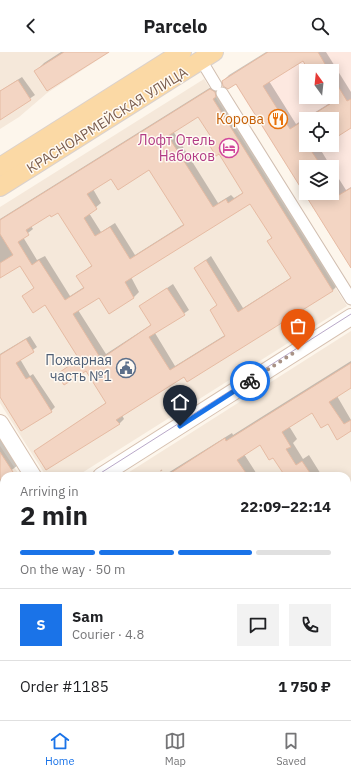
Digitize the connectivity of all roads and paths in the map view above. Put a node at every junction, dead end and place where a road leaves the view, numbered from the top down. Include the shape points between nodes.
1 (182, 52) edge
2 (208, 56) edge
3 (0, 167) edge
4 (0, 187) edge
5 (351, 299) edge
6 (351, 317) edge
7 (0, 423) edge
8 (31, 472) edge
9 (107, 472) edge

1 - 3 main road, КРАСНОАРМЕЙСКАЯ УЛИЦА
2 - 4 main road, КРАСНОАРМЕЙСКАЯ УЛИЦА
2 - 5 street via 219,89
6 - 9 main road
7 - 8 main road

